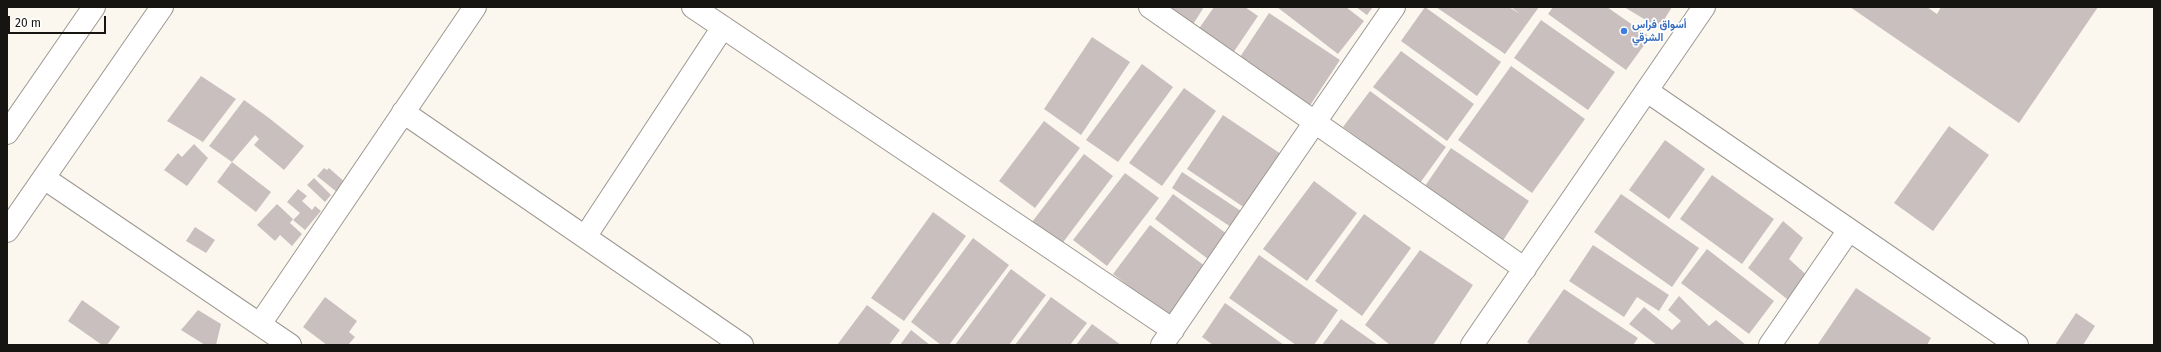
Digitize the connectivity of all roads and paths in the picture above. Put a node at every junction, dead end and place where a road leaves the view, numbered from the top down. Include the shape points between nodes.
1 (94, 7) edge
2 (162, 7) edge
3 (475, 7) edge
4 (693, 7) edge
5 (1150, 7) edge
6 (1394, 7) edge
7 (1704, 7) edge
8 (723, 27) junction
9 (1647, 91) junction
10 (402, 112) junction
11 (1314, 124) junction
12 (8, 131) edge
13 (44, 178) junction
14 (1849, 230) junction
15 (7, 231) edge
16 (585, 237) junction
17 (1524, 269) junction
18 (260, 324) junction
19 (1168, 337) edge
20 (290, 345) edge
21 (742, 345) edge
22 (1472, 345) edge
23 (1770, 345) edge
24 (2017, 345) edge

1 - 12 street
2 - 13 street
3 - 10 street
4 - 8 street
5 - 11 street
6 - 11 street
7 - 9 street
8 - 16 street
8 - 19 street
9 - 14 street
9 - 17 street
10 - 16 street
10 - 18 street
11 - 17 street
11 - 19 street
13 - 15 street
13 - 18 street
14 - 23 street
14 - 24 street
16 - 21 street
17 - 22 street
18 - 20 street

